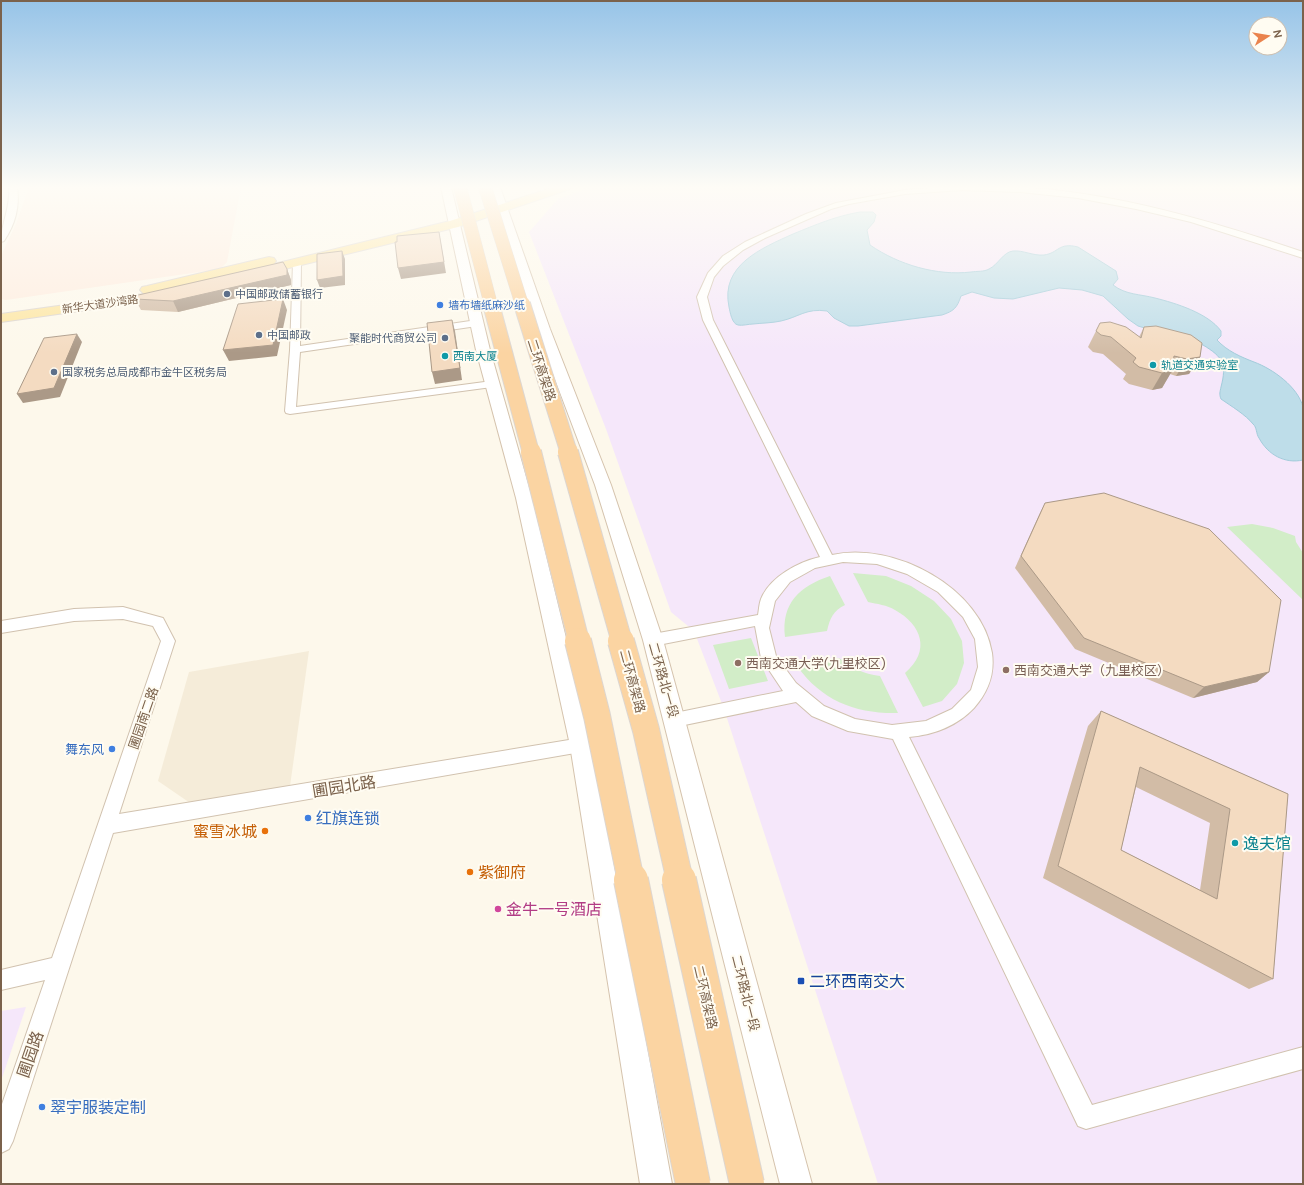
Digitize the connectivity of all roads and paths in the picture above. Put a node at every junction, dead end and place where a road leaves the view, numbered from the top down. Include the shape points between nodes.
1 (357, 242) edge
2 (372, 242) edge
3 (458, 242) edge
4 (475, 242) edge
5 (508, 242) edge
6 (512, 242) edge
7 (751, 242) edge
8 (1266, 242) edge
9 (1303, 255) edge
10 (297, 263) junction
11 (1, 309) edge
12 (1, 318) edge
13 (477, 323) junction
14 (295, 350) junction
15 (492, 384) junction
16 (828, 560) junction
17 (764, 619) junction
18 (1, 627) edge
19 (653, 640) junction
20 (799, 695) junction
21 (675, 720) junction
22 (898, 732) junction
23 (581, 745) junction
24 (107, 825) junction
25 (60, 966) junction
26 (1, 980) edge
27 (1303, 1058) edge
28 (1, 1142) edge
29 (656, 1184) edge
30 (692, 1184) edge
31 (747, 1184) edge
32 (796, 1184) edge

1 - 11 main road, 新华大道沙湾路 via 131,293
2 - 10 main road, 新华大道沙湾路
3 - 13 main road
4 - 30 highway, bridge via 546,509 597,716
5 - 31 highway, 二环高架路, bridge via 646,730
6 - 19 main road, 二环路北一段 via 603,485
7 - 16 street via 734,252 713,271 702,297 708,320
8 - 9 street
10 - 12 main road, 新华大道沙湾路 via 168,294
10 - 14 street
13 - 14 street
13 - 15 main road
14 - 15 street via 290,411
15 - 23 main road via 524,498
16 - 17 street via 811,564 785,578 768,600
16 - 22 street via 843,557 877,559 912,570 943,588 968,613 982,639 986,667 978,693 958,714 928,728
17 - 19 street
17 - 20 street via 762,628 769,658 790,688
18 - 24 street, 圃园南二路 via 74,615 123,613 158,622 162,628 168,641
19 - 21 main road, 二环路北一段
20 - 21 street
20 - 22 street via 818,710 854,726
21 - 32 main road, 二环路北一段
22 - 27 street via 1086,1118
23 - 24 street, 圃园北路
23 - 29 main road
24 - 25 street, 圃园南二路
25 - 26 street
25 - 28 street, 圃园路

